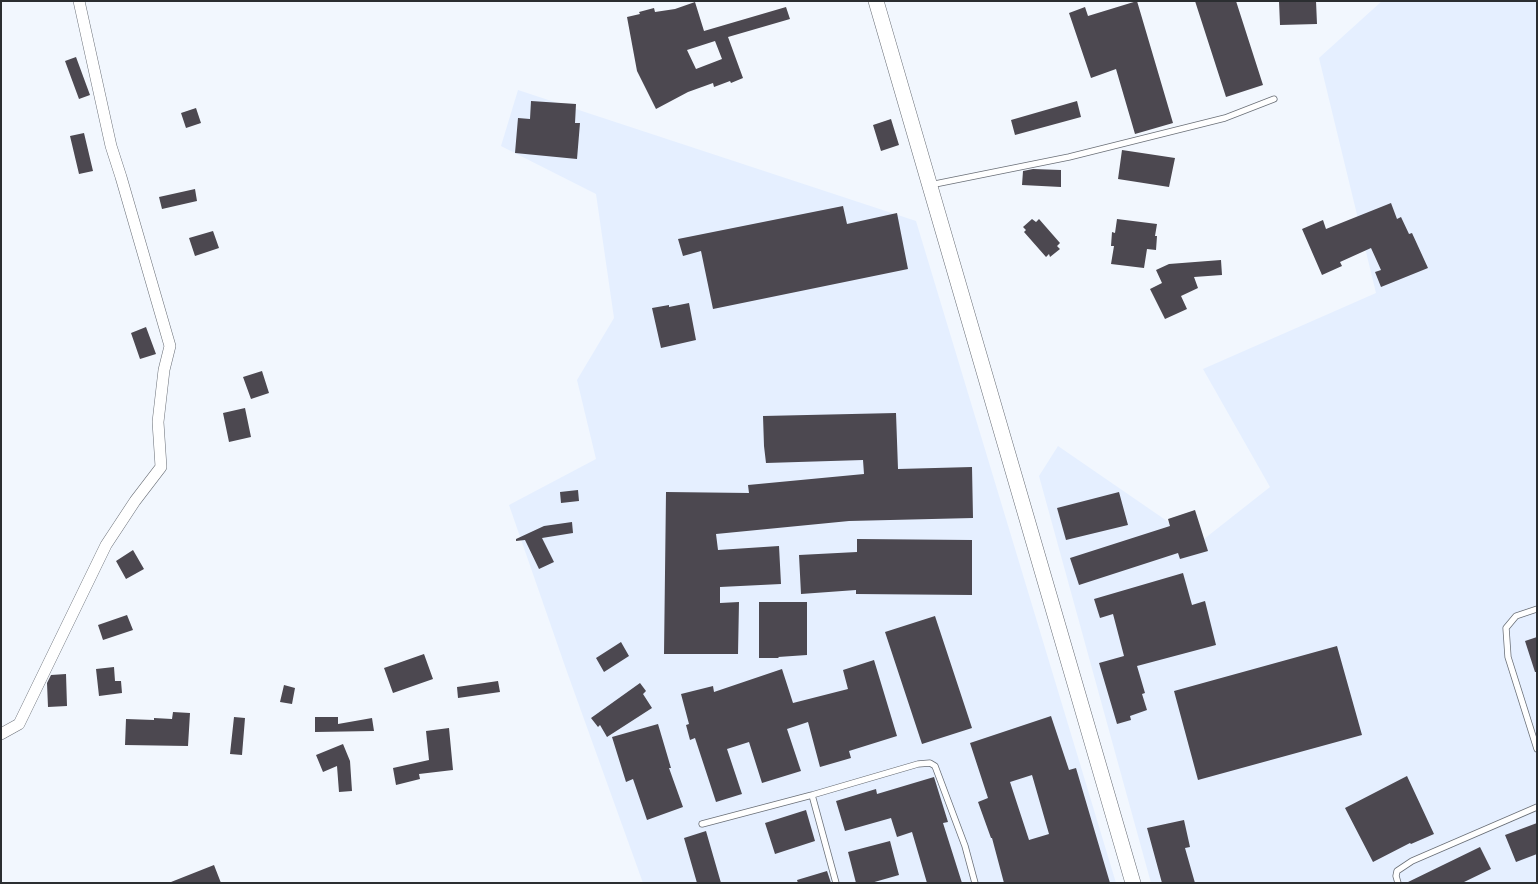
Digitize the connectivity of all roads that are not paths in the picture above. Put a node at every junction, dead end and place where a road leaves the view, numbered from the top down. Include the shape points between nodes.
1 (79, 1) edge
2 (876, 1) edge
3 (1274, 99) dead end
4 (929, 185) junction
5 (1537, 610) edge
6 (1, 734) edge
7 (1537, 749) edge
8 (812, 795) junction
9 (1537, 807) edge
10 (702, 824) dead end
11 (836, 883) edge
12 (975, 883) edge
13 (1133, 883) edge
14 (1398, 883) edge

1 - 6 street via 111,146 170,346 158,422 161,467 106,545 19,724
2 - 4 street
3 - 4 lane via 1225,118 1069,157
4 - 13 street
5 - 7 lane via 1516,616 1506,628 1508,657
8 - 10 lane
8 - 11 lane
8 - 12 lane via 930,763 935,766 965,846
9 - 14 lane via 1412,861 1398,871

